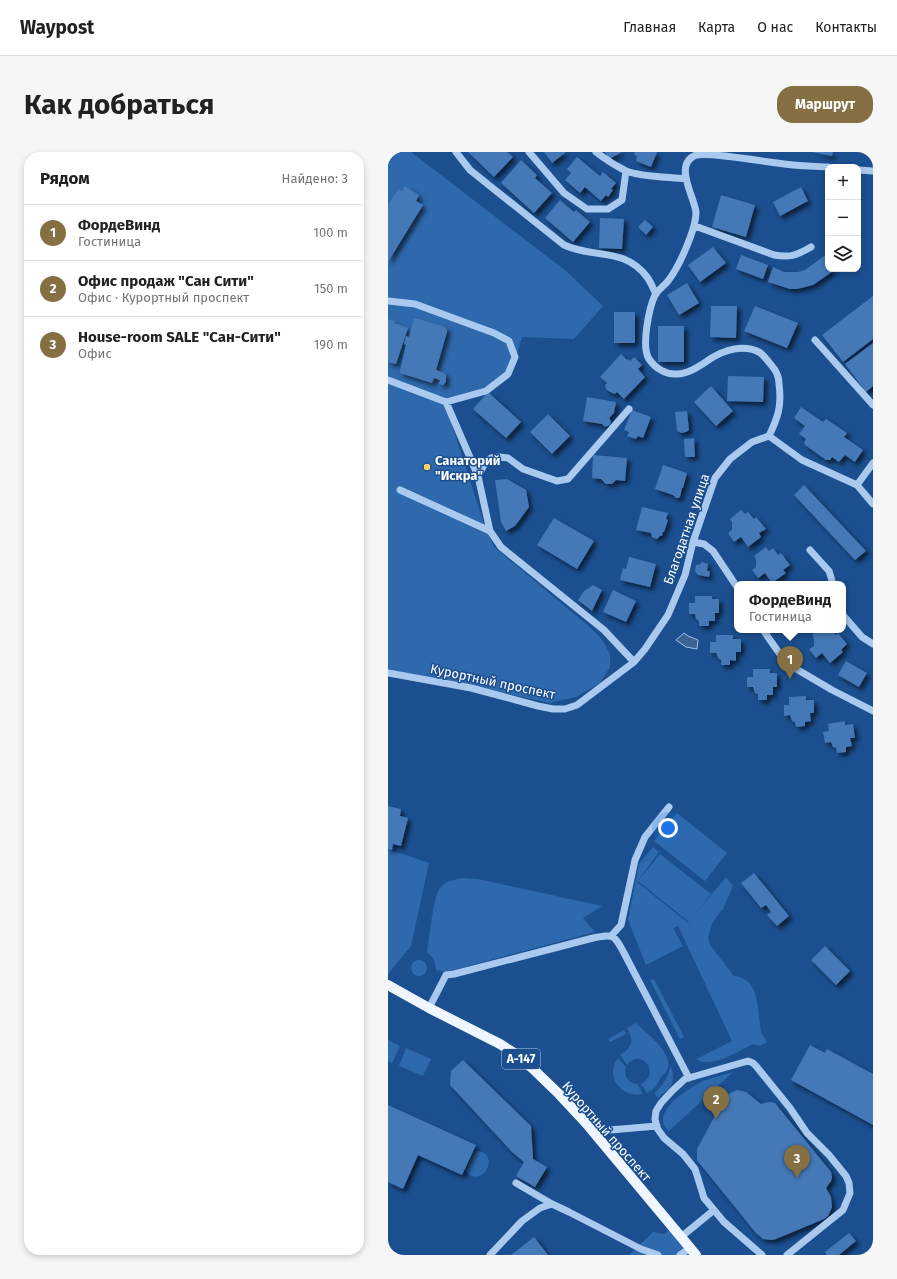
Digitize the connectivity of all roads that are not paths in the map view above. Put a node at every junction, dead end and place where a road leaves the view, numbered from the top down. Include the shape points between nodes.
1 (456, 152) edge
2 (529, 152) edge
3 (596, 152) edge
4 (825, 167) edge
5 (861, 170) edge
6 (626, 171) junction
7 (873, 171) edge
8 (686, 179) junction
9 (695, 226) junction
10 (811, 247) dead end
11 (656, 294) junction
12 (388, 301) edge
13 (815, 340) dead end
14 (388, 380) edge
15 (446, 402) junction
16 (873, 405) edge
17 (629, 409) dead end
18 (769, 436) junction
19 (873, 462) edge
20 (478, 476) junction
21 (857, 485) junction
22 (400, 490) dead end
23 (873, 504) edge
24 (490, 531) junction
25 (693, 542) junction
26 (810, 550) dead end
27 (832, 581) edge
28 (734, 582) edge
29 (846, 618) edge
30 (765, 633) edge
31 (873, 644) edge
32 (645, 649) joint
33 (634, 662) junction
34 (388, 673) edge
35 (873, 711) edge
36 (669, 807) dead end
37 (611, 936) junction
38 (388, 986) edge
39 (429, 1008) junction
40 (689, 1078) junction
41 (657, 1126) junction
42 (594, 1133) junction
43 (520, 1183) dead end
44 (552, 1204) junction
45 (714, 1210) junction
46 (681, 1237) junction
47 (693, 1252) edge
48 (490, 1255) edge
49 (658, 1255) edge
50 (680, 1255) edge
51 (762, 1255) edge
52 (787, 1255) edge

1 - 11 street via 470,170 564,245 574,250 624,258 648,278
2 - 6 street via 564,194 587,209 608,208 622,200
3 - 6 street
4 - 8 street via 696,154 686,163
5 - 7 street
6 - 8 street
8 - 9 street via 695,205
9 - 10 street via 774,255 786,257
9 - 11 street via 681,260 668,282
11 - 18 street via 647,324 645,345 648,358 659,370 677,374 696,369 733,349 747,348 760,353 778,374 781,398 778,416
12 - 15 street via 415,304 509,341 515,357 508,374 486,391
13 - 16 street
14 - 15 street
15 - 20 street
17 - 20 street via 568,479 557,481 524,469 508,458 499,457 491,458 484,463
18 - 21 street via 802,460
18 - 25 street, Благодатная улица via 752,442 730,458 715,478
19 - 21 street
20 - 24 street
21 - 23 street
22 - 24 street
24 - 33 street via 501,547 604,630
25 - 28 street via 704,544 713,550
25 - 32 street, Благодатная улица via 685,575 668,615
26 - 27 street via 829,571
29 - 31 street
30 - 35 street via 782,657 793,667
32 - 33 street, Курортный проспект
33 - 34 street, Курортный проспект via 577,705 565,709 538,706 471,688
36 - 37 street via 645,838 635,860 621,925
37 - 39 street via 593,938 446,975
37 - 40 street via 616,939 624,953
38 - 39 main road, Курортный проспект / А-147
39 - 42 main road, Курортный проспект / А-147 via 514,1053 559,1094
40 - 41 street via 661,1103 656,1111
40 - 52 street via 743,1062 753,1062 807,1133 829,1154 846,1176 850,1193 843,1210
41 - 42 street
41 - 45 street via 664,1138 683,1154 695,1169 704,1198
42 - 46 main road, Курортный проспект / А-147
43 - 44 street
44 - 48 street via 540,1208 522,1221
44 - 49 street
45 - 46 street
45 - 51 street
46 - 47 main road, Курортный проспект / А-147
47 - 50 street, Курортный проспект

